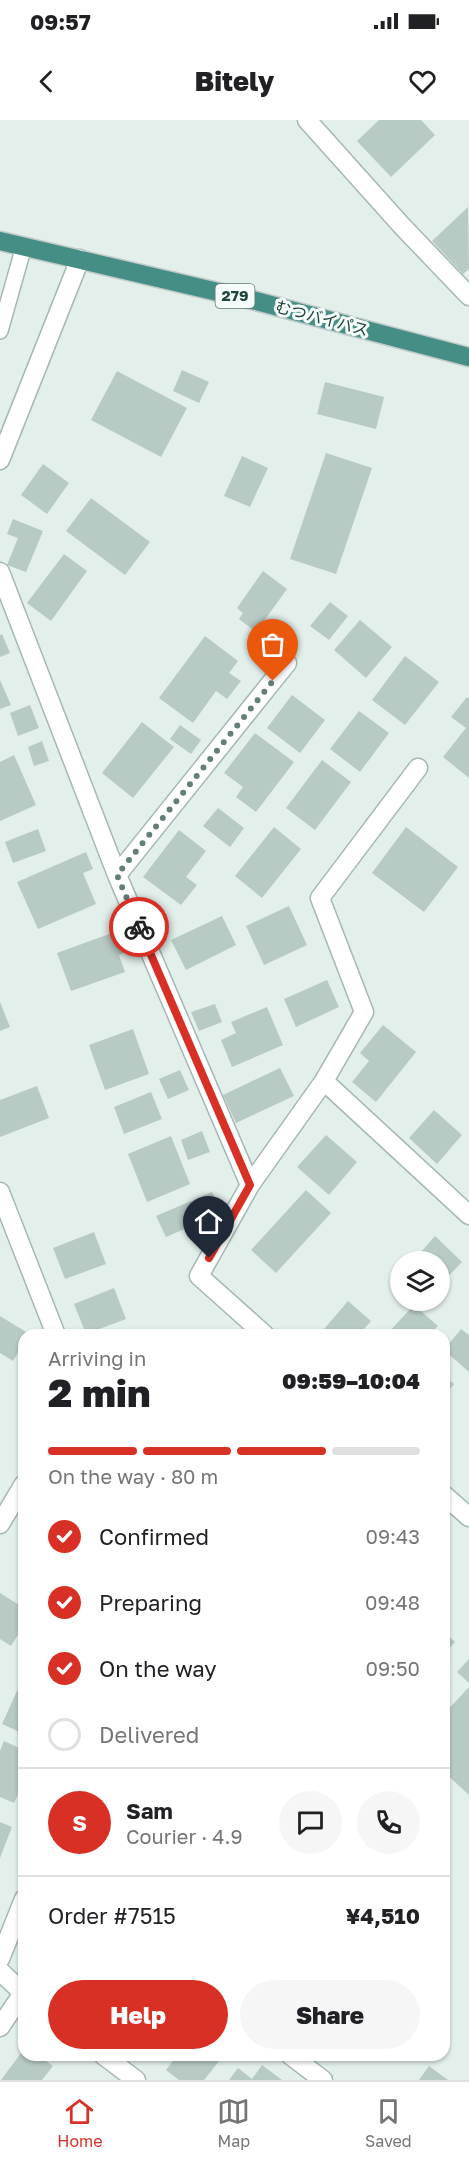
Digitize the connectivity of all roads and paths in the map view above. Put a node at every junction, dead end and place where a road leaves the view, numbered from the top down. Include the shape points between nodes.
1 (307, 120) edge
2 (0, 241) edge
3 (24, 246) junction
4 (80, 259) junction
5 (469, 296) edge
6 (0, 332) edge
7 (469, 357) edge
8 (0, 460) edge
9 (0, 572) edge
10 (287, 663) dead end
11 (418, 768) dead end
12 (117, 875) junction
13 (324, 1082) junction
14 (250, 1185) junction
15 (1, 1198) edge
16 (469, 1215) edge
17 (54, 1329) edge
18 (258, 1329) edge
19 (18, 1495) edge
20 (450, 1500) edge
21 (8, 1514) edge
22 (469, 1517) edge
23 (18, 1914) edge
24 (0, 1959) edge
25 (0, 1971) edge
26 (18, 1989) edge
27 (18, 2001) edge
28 (0, 2027) edge
29 (111, 2061) edge
30 (298, 2061) edge
31 (136, 2080) edge
32 (323, 2080) edge

1 - 5 street
2 - 3 highway, むつバイパス / 279
3 - 4 highway, むつバイパス / 279
3 - 6 lane
4 - 7 highway, むつバイパス / 279
4 - 8 street
9 - 12 street
10 - 12 street
11 - 13 street via 320,898 364,1012
12 - 14 street
13 - 14 street
13 - 16 street
14 - 18 street via 198,1276
15 - 17 street
19 - 21 street
20 - 22 street
23 - 24 street
25 - 26 street
27 - 28 street
29 - 31 street
30 - 32 street

